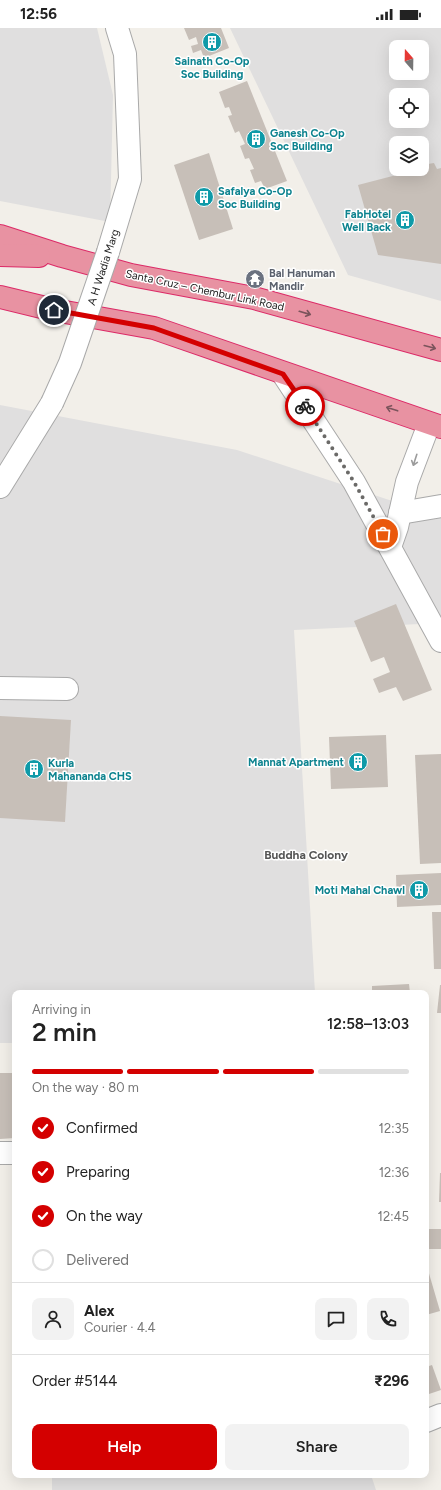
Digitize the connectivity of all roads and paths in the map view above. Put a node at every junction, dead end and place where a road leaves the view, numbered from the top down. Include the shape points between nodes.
1 (117, 28) edge
2 (0, 236) edge
3 (0, 255) edge
4 (62, 256) junction
5 (0, 297) edge
6 (54, 310) junction
7 (0, 313) edge
8 (441, 350) edge
9 (283, 374) junction
10 (435, 425) edge
11 (0, 487) edge
12 (441, 506) edge
13 (400, 513) junction
14 (390, 547) junction
15 (441, 641) edge
16 (0, 688) edge
17 (67, 689) dead end
18 (0, 1152) edge
19 (12, 1153) edge
20 (441, 1415) edge
21 (429, 1419) edge

1 - 11 street, A H Wadia Marg, bridge via 125,54 130,179 70,363 52,402
2 - 4 highway
3 - 4 highway
4 -> 8 highway, Santa Cruz – Chembur Link Road via 130,275 254,298
5 - 6 highway
6 - 7 highway
6 - 9 highway via 154,328
10 -> 9 highway
9 - 14 street via 354,482
10 -> 13 street via 408,482
12 - 13 street
13 - 14 street
14 - 15 street
16 - 17 street
18 - 19 street
20 - 21 street

